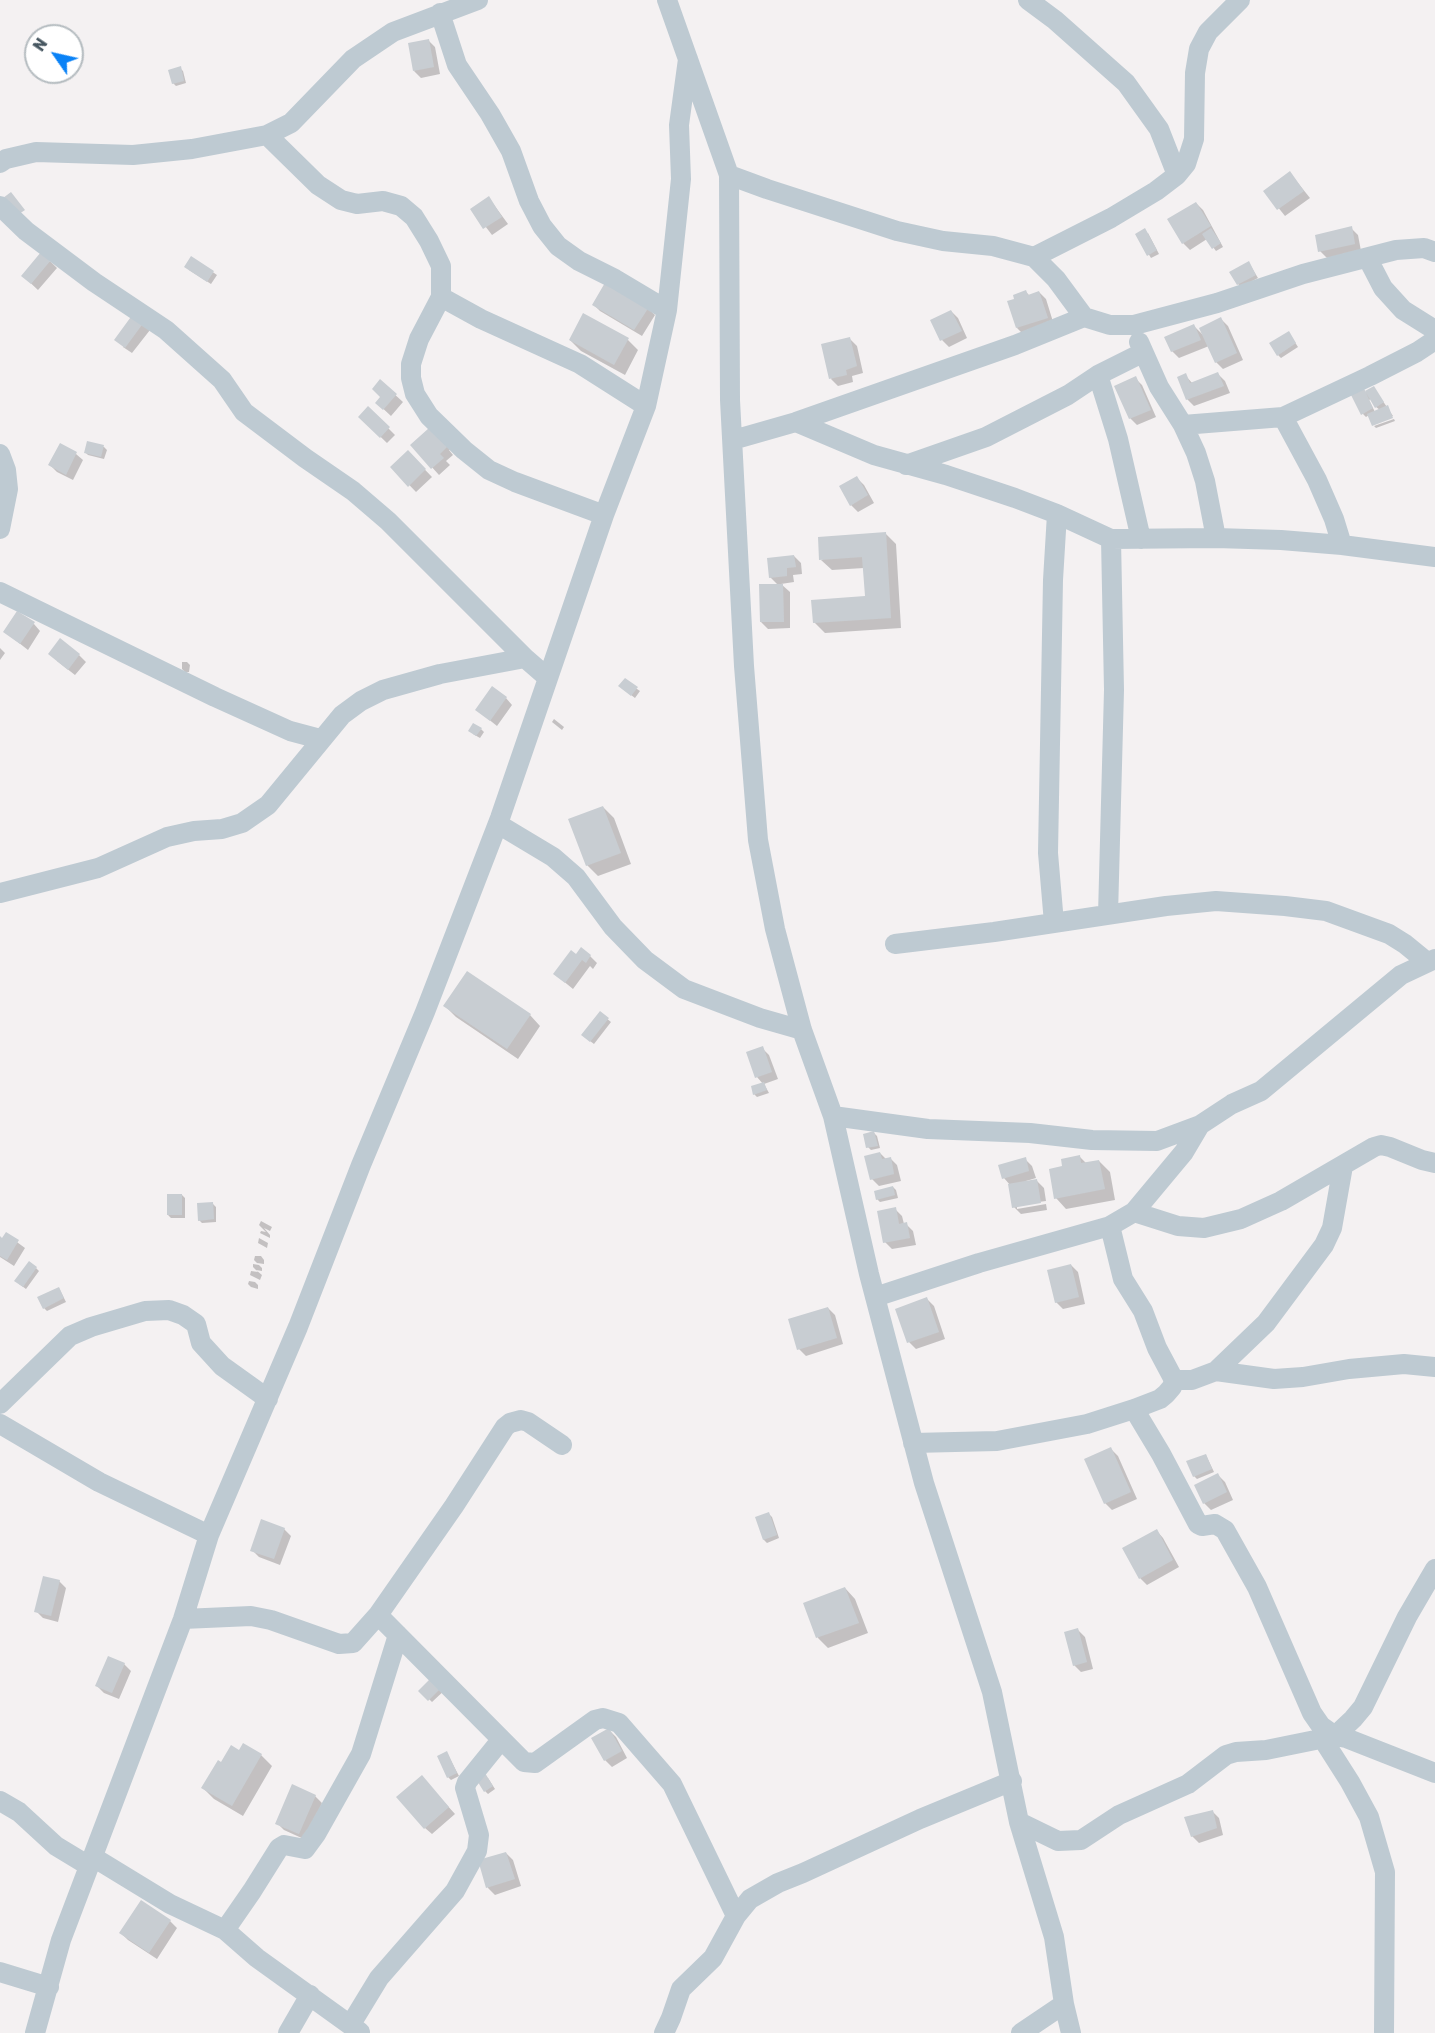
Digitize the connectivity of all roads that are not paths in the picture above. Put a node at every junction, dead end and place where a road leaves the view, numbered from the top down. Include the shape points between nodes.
1 (478, 0) edge
2 (667, 0) edge
3 (1028, 0) edge
4 (1240, 0) edge
5 (440, 13) junction
6 (688, 59) junction
7 (267, 135) junction
8 (0, 163) edge
9 (729, 175) junction
10 (1177, 175) junction
11 (0, 206) edge
12 (1435, 252) edge
13 (1034, 257) junction
14 (1368, 259) junction
15 (441, 297) junction
16 (667, 310) junction
17 (1084, 317) junction
18 (1134, 326) junction
19 (1435, 330) edge
20 (1435, 339) edge
21 (1142, 352) junction
22 (1098, 375) junction
23 (646, 406) junction
24 (1283, 417) junction
25 (796, 422) junction
26 (1183, 425) junction
27 (732, 440) junction
28 (0, 454) edge
29 (906, 465) junction
30 (1057, 514) junction
31 (604, 515) junction
32 (0, 529) edge
33 (1216, 538) junction
34 (1111, 539) junction
35 (1141, 539) junction
36 (1342, 545) junction
37 (1435, 557) edge
38 (0, 592) edge
39 (525, 658) junction
40 (548, 678) junction
41 (320, 739) junction
42 (498, 824) junction
43 (0, 893) edge
44 (1108, 915) junction
45 (1054, 923) junction
46 (895, 944) dead end
47 (1431, 960) edge
48 (802, 1030) junction
49 (833, 1116) junction
50 (1200, 1125) junction
51 (1435, 1162) edge
52 (1343, 1166) junction
53 (1134, 1212) junction
54 (1110, 1226) junction
55 (875, 1296) junction
56 (1435, 1367) edge
57 (1216, 1371) junction
58 (1174, 1380) junction
59 (268, 1399) junction
60 (0, 1404) edge
61 (1134, 1409) junction
62 (0, 1424) edge
63 (913, 1443) junction
64 (562, 1445) dead end
65 (209, 1535) junction
66 (1435, 1569) edge
67 (378, 1615) junction
68 (183, 1619) junction
69 (398, 1635) junction
70 (1328, 1737) junction
71 (501, 1740) junction
72 (1435, 1773) edge
73 (1012, 1781) junction
74 (0, 1801) edge
75 (1019, 1822) junction
76 (91, 1861) junction
77 (736, 1916) junction
78 (225, 1930) junction
79 (0, 1972) edge
80 (48, 1987) junction
81 (310, 1995) junction
82 (1064, 2004) junction
83 (356, 2029) edge
84 (34, 2033) edge
85 (288, 2033) edge
86 (663, 2033) edge
87 (1021, 2033) edge
88 (1071, 2033) edge
89 (1384, 2033) edge

1 - 5 street
2 - 6 street
3 - 10 street via 1126,83 1159,129
4 - 10 street via 1208,32 1199,49 1194,139
5 - 7 street via 393,32 353,59 291,123
5 - 16 street via 457,65 511,151 542,226 558,246 579,261
6 - 9 street
6 - 16 street via 680,125 681,179
7 - 8 street via 133,155 36,152
7 - 15 street via 318,185 341,200 357,204 383,201 401,206 414,216 441,266
9 - 13 street via 897,231 993,246
9 - 27 street
10 - 13 street via 1111,218
11 - 39 street via 26,231 94,282 166,330 209,366 244,412 388,520
12 - 14 street via 1409,248
13 - 17 street
14 - 18 street via 1303,274
14 - 19 street via 1383,288 1403,310
15 - 23 street via 580,364
15 - 31 street via 411,364 415,394 429,416 489,470
16 - 23 street
17 - 18 street via 1110,325
17 - 25 street
18 - 21 street
20 - 24 street via 1417,352
21 - 22 street
21 - 26 street
22 - 29 street via 986,437
22 - 35 street via 1118,439
23 - 31 street
24 - 26 street
24 - 36 street via 1317,480
25 - 27 street
25 - 29 street
26 - 33 street via 1205,481
27 - 48 street via 758,840 775,929
28 - 32 street via 8,489
29 - 30 street via 984,487
30 - 34 street
30 - 45 street via 1048,853
31 - 40 street
33 - 35 street
33 - 36 street
34 - 35 street
34 - 44 street via 1114,690
36 - 37 street
38 - 41 street via 216,698 290,731
39 - 40 street
39 - 41 street via 440,674 383,690 342,715
40 - 42 street
41 - 43 street via 268,805 242,823 167,837 98,868
42 - 48 street via 553,857 576,877 613,927 645,960 684,989
42 - 59 street
44 - 45 street
44 - 47 street via 1216,901 1326,911 1389,934
45 - 46 street
47 - 50 street via 1401,975 1261,1091
48 - 49 street
49 - 50 street via 928,1129 1133,1142 1157,1141
49 - 55 street
50 - 53 street via 1184,1152
51 - 52 street via 1381,1145
52 - 53 street via 1271,1206 1204,1228 1178,1226
52 - 57 street via 1332,1228 1324,1245 1266,1323
53 - 54 street
54 - 55 street
54 - 58 street via 1123,1279 1143,1311
55 - 63 street
56 - 57 street via 1404,1364 1274,1379
57 - 58 street via 1192,1380
58 - 61 street via 1160,1399
59 - 60 street via 222,1366 201,1343 196,1324 169,1310 146,1311 70,1336
59 - 65 street
61 - 63 street via 1087,1424 997,1442
61 - 70 street via 1198,1524 1215,1524 1225,1530 1257,1587 1312,1713
62 - 65 street via 99,1482
63 - 73 street via 992,1692
64 - 67 street via 528,1422 521,1420 505,1427
65 - 68 street
66 - 70 street via 1363,1707
67 - 68 street via 358,1639 346,1645 251,1616
67 - 69 street
68 - 76 street
69 - 71 street
69 - 78 street via 361,1754 326,1816 305,1849 284,1845 279,1848
70 - 72 street via 1346,1738
70 - 75 street via 1226,1755 1188,1784 1119,1815 1081,1840 1058,1841
70 - 89 street via 1369,1817 1385,1872
71 - 77 street via 524,1762 535,1763 595,1720 619,1723 672,1784
71 - 83 street via 465,1788 479,1835 477,1851 455,1891 379,1978
73 - 75 street
73 - 77 street via 778,1882 750,1899
74 - 76 street via 19,1812 56,1846
75 - 82 street via 1054,1937
76 - 78 street
76 - 80 street
77 - 86 street via 710,1962 681,1989
78 - 81 street
79 - 80 street
80 - 84 street
81 - 83 street
81 - 85 street
82 - 87 street
82 - 88 street

